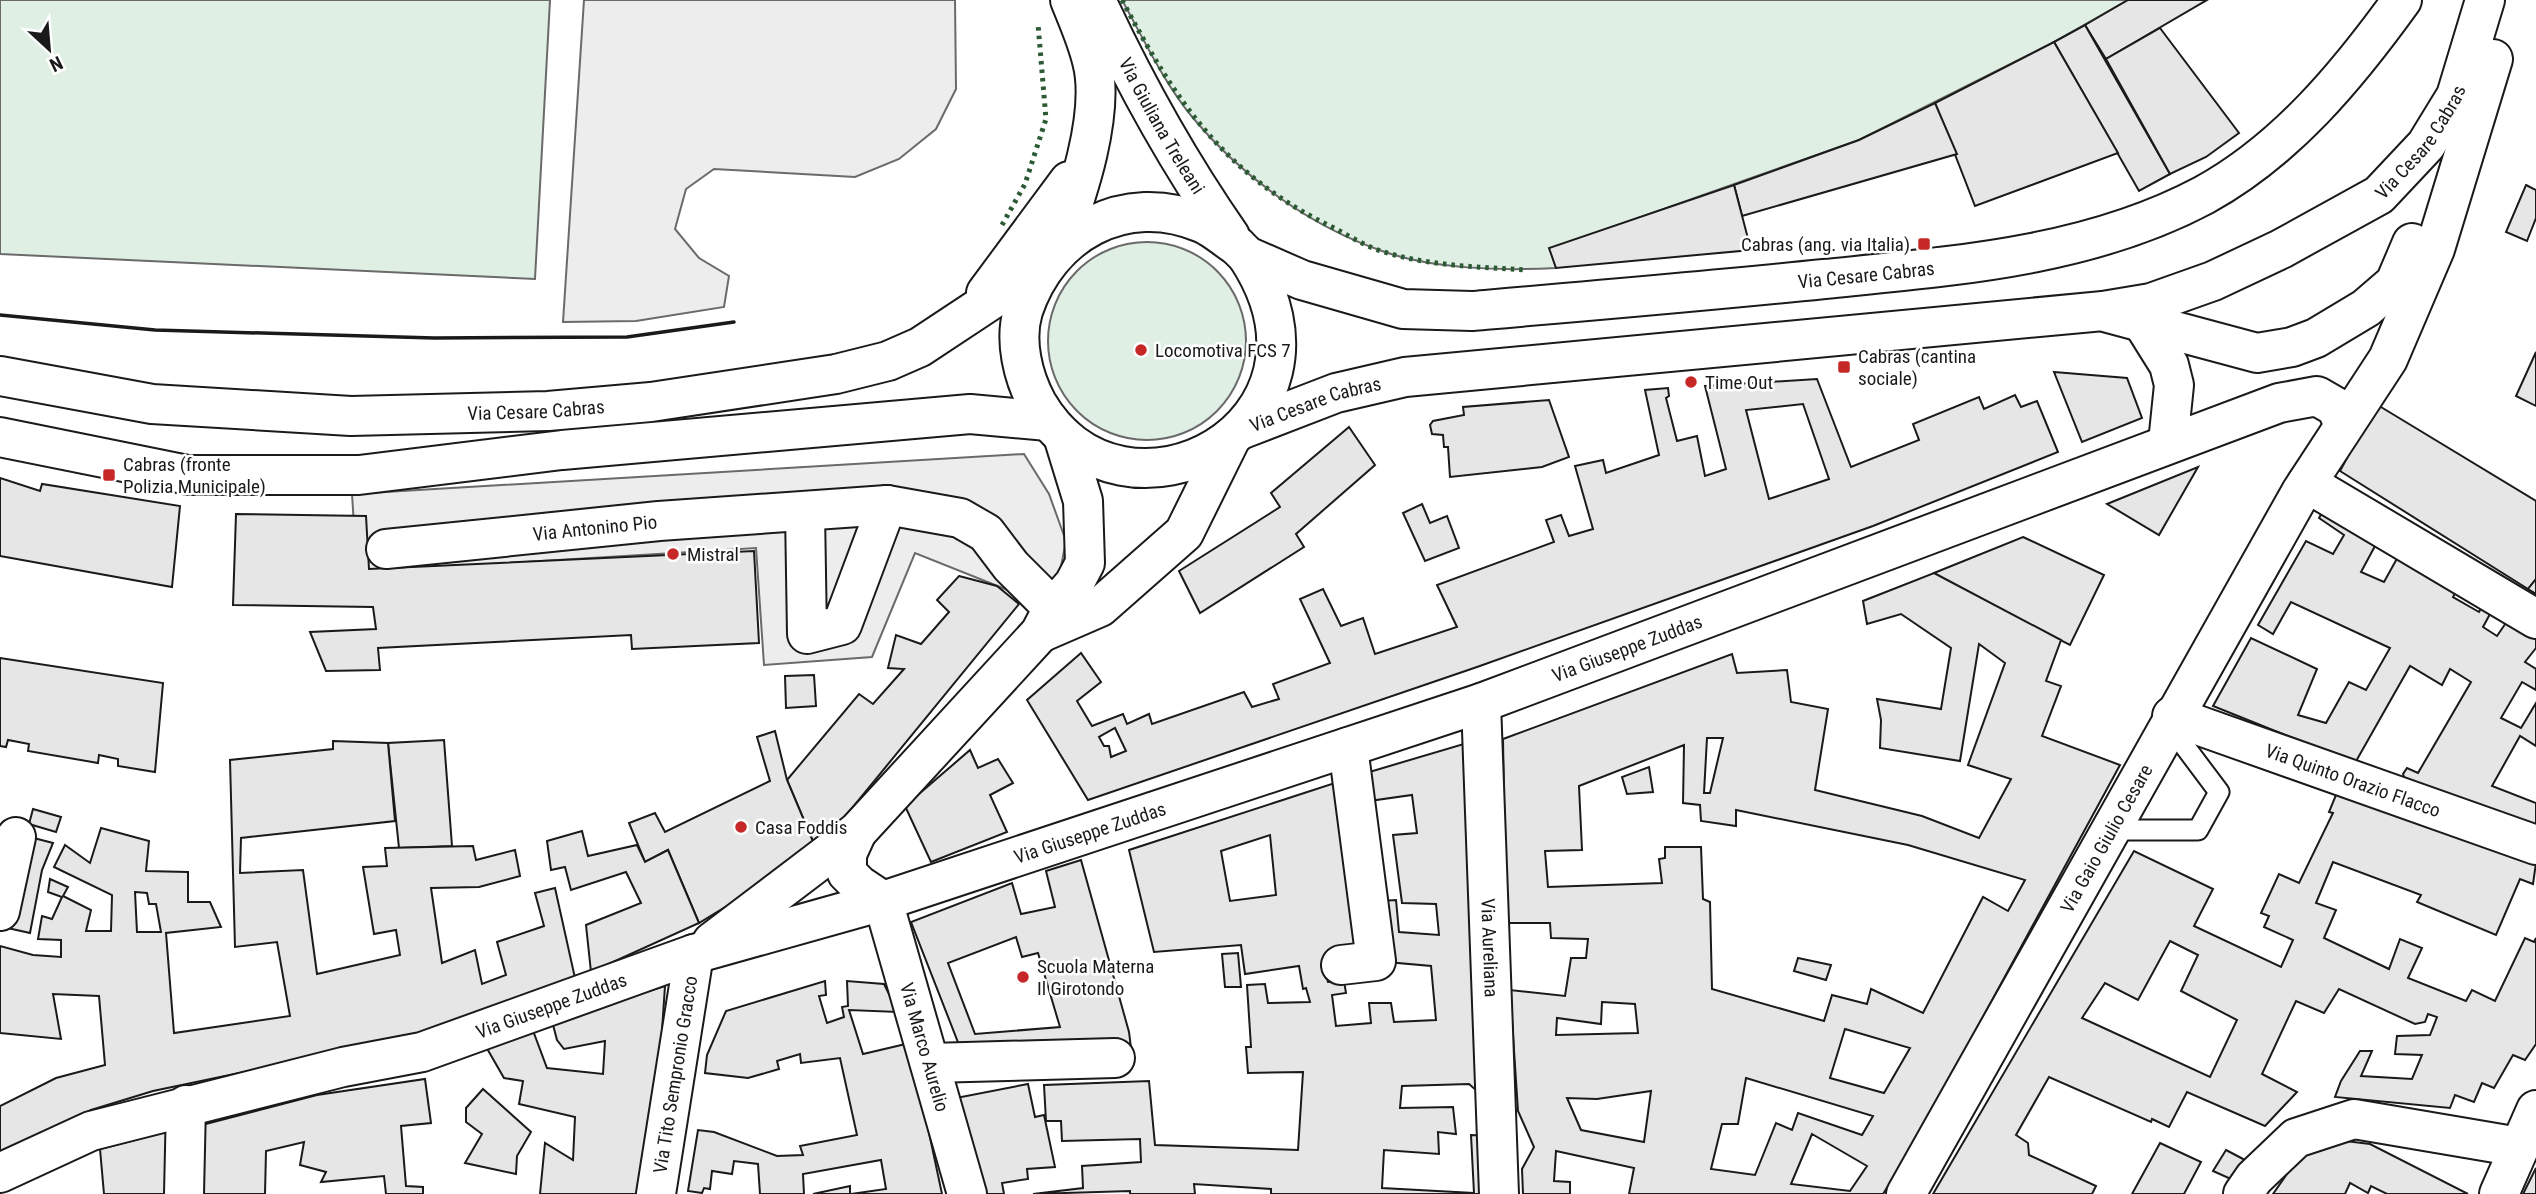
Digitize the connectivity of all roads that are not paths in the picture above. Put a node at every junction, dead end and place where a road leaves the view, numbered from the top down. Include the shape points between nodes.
1 (1070, 0) edge
2 (1096, 0) edge
3 (2402, 0) edge
4 (2485, 0) edge
5 (2510, 0) edge
6 (1085, 160) junction
7 (2456, 182) junction
8 (1242, 251) junction
9 (1051, 257) junction
10 (2103, 311) junction
11 (969, 317) junction
12 (2144, 325) junction
13 (2257, 353) junction
14 (0, 361) edge
15 (0, 376) edge
16 (2294, 401) junction
17 (629, 403) junction
18 (2344, 425) junction
19 (1055, 428) junction
20 (1235, 435) junction
21 (0, 437) edge
22 (2168, 443) junction
23 (2306, 483) junction
24 (887, 505) junction
25 (804, 512) junction
26 (386, 549) dead end
27 (2536, 619) edge
28 (1047, 620) junction
29 (1480, 703) junction
30 (2170, 720) junction
31 (1348, 747) junction
32 (2109, 830) junction
33 (857, 832) junction
34 (16, 837) dead end
35 (2536, 845) edge
36 (883, 901) junction
37 (0, 911) edge
38 (694, 954) junction
39 (1341, 965) dead end
40 (1115, 1058) dead end
41 (930, 1063) junction
42 (186, 1105) junction
43 (2536, 1110) edge
44 (2519, 1147) junction
45 (0, 1173) edge
46 (184, 1194) edge
47 (656, 1194) edge
48 (967, 1194) edge
49 (1499, 1194) edge
50 (1906, 1194) edge
51 (2243, 1194) edge
52 (2499, 1194) edge

1 - 6 street, Via Giuliana Treleani via 1093,63 1094,127
2 - 8 street, Via Giuliana Treleani via 1181,165
3 - 8 street, Via Cesare Cabras via 2358,62 2317,107 2206,194 2149,221 2034,253 1927,268 1472,311 1403,310 1315,284
4 - 10 street, Via Cesare Cabras via 2456,96 2426,145 2379,195 2281,250 2213,281 2151,303
5 - 7 street, Via Cesare Cabras
6 - 9 street, Via Giuliana Treleani
6 - 11 street, Via Giuliana Treleani
7 - 13 street, Via Cesare Cabras via 2428,204 2395,283 2376,300 2316,338 2292,348
7 - 18 street, Via Cesare Cabras via 2435,249 2388,359
8 - 9 street, Via Cesare Cabras via 1205,224 1179,215 1127,213 1090,226
8 - 20 street, Via Giuliana Treleani via 1263,281 1278,345 1275,366 1258,407
9 - 11 street, Via Cesare Cabras
9 - 19 street, Via Giuliana Treleani via 1022,314 1020,351 1029,388
10 - 12 street, Via Cesare Cabras
10 - 20 street, Via Cesare Cabras via 1405,377 1336,393
11 - 17 street, Via Cesare Cabras via 888,361 836,374
12 - 13 street, Via Cesare Cabras
12 - 22 street via 2169,365 2174,385
13 - 16 street
14 - 17 lane via 153,390 335,404 604,388
15 - 17 street, Via Cesare Cabras via 152,404 351,416 548,411
16 - 18 street, Via Giuseppe Zuddas via 2317,396 2336,407
16 - 22 street, Via Giuseppe Zuddas
16 - 23 street via 2308,429
18 - 23 street, Via Cesare Cabras
19 - 20 street, Via Cesare Cabras via 1078,448 1115,464 1155,468 1195,460
19 - 21 street via 970,414 562,450 359,475 188,475
19 - 28 street, Via Giuliana Treleani via 1083,501 1085,563
20 - 28 street, Via Giuliana Treleani via 1184,534 1100,607
22 - 29 street, Via Giuseppe Zuddas
23 - 27 street
23 - 30 street, Via Gaio Giulio Cesare
24 - 25 street, Via Antonino Pio
24 - 25 street via 842,625 807,634
24 - 28 street, Via Antonino Pio via 960,517 986,533
25 - 26 street, Via Antonino Pio via 659,520
28 - 33 street
29 - 31 street, Via Giuseppe Zuddas
29 - 49 street, Via Aureliana
30 - 32 street, Via Gaio Giulio Cesare
30 - 32 lane via 2219,792 2198,830
30 - 35 street, Via Quinto Orazio Flacco
31 - 36 street, Via Giuseppe Zuddas
31 - 39 street via 1376,961
32 - 50 street, Via Gaio Giulio Cesare
33 - 36 street via 848,854 847,873
33 - 38 street
34 - 37 street
36 - 38 street, Via Giuseppe Zuddas
36 - 41 street, Via Marco Aurelio
38 - 42 street, Via Giuseppe Zuddas via 422,1052 343,1066
38 - 47 street, Via Tito Sempronio Gracco
40 - 41 street
41 - 48 street, Via Marco Aurelio
42 - 45 street, Via Giuseppe Zuddas via 90,1131
42 - 46 street
43 - 44 street
44 - 51 street via 2354,1119 2296,1138
44 - 52 street

